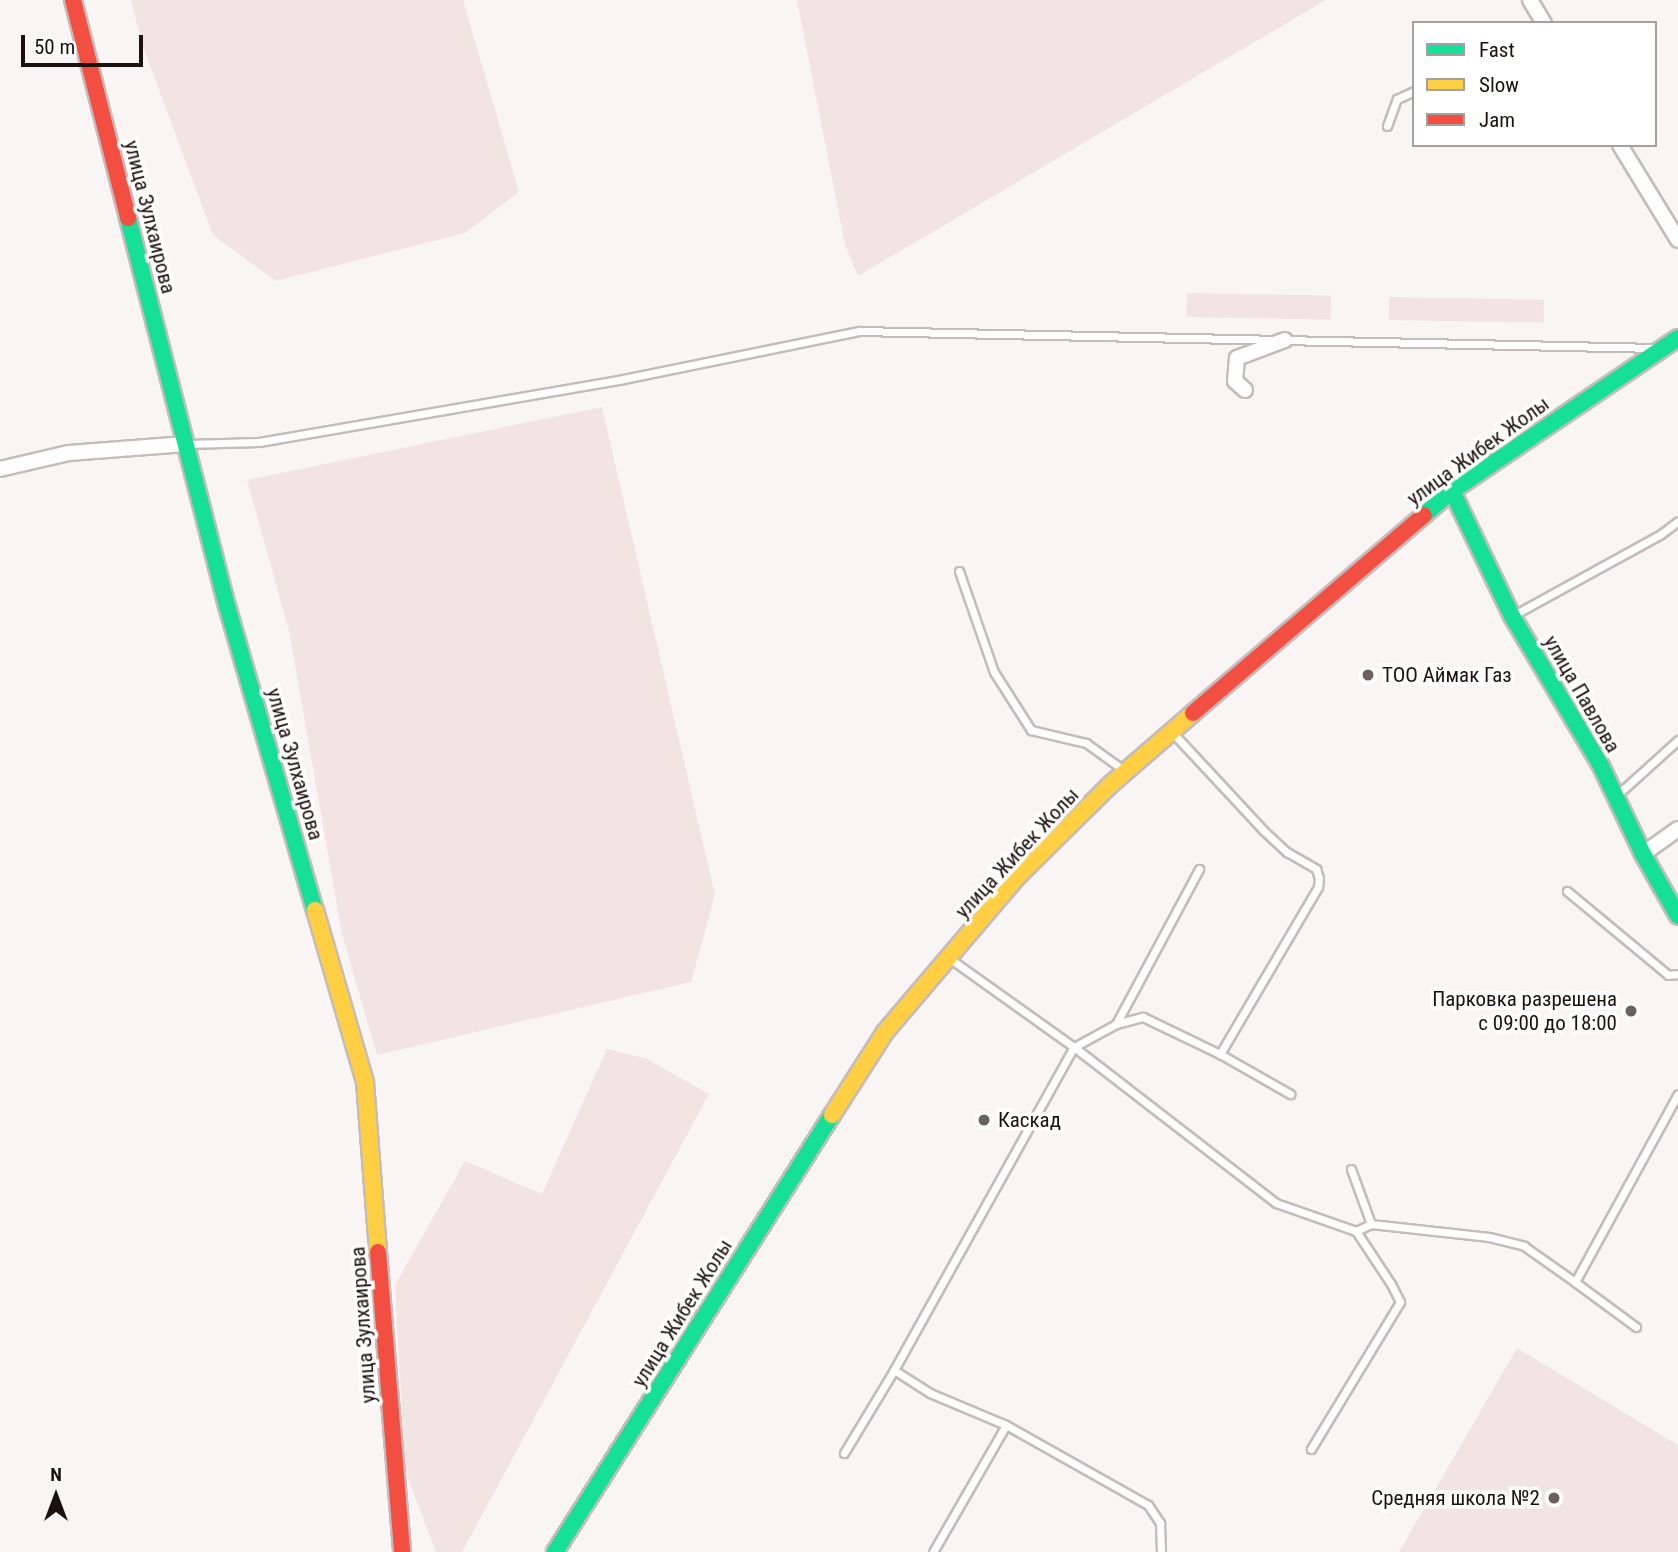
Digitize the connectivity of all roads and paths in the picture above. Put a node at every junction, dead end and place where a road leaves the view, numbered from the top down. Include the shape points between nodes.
1 (73, 0) edge
2 (1530, 0) edge
3 (1543, 21) edge
4 (1412, 93) edge
5 (1387, 126) dead end
6 (1621, 147) edge
7 (1678, 240) edge
8 (1678, 338) edge
9 (1285, 340) junction
10 (1663, 349) junction
11 (1245, 390) dead end
12 (186, 444) junction
13 (0, 469) edge
14 (1452, 491) junction
15 (1678, 521) edge
16 (959, 570) dead end
17 (1512, 616) junction
18 (1172, 732) junction
19 (1678, 740) edge
20 (1126, 772) junction
21 (1615, 796) junction
22 (1678, 829) edge
23 (1643, 855) junction
24 (1199, 869) dead end
25 (1567, 891) dead end
26 (1678, 916) edge
27 (948, 957) junction
28 (1678, 974) edge
29 (1116, 1024) junction
30 (1074, 1047) junction
31 (1220, 1054) junction
32 (1290, 1094) dead end
33 (1678, 1094) edge
34 (1351, 1168) dead end
35 (1371, 1224) junction
36 (1356, 1231) junction
37 (1575, 1282) junction
38 (1636, 1327) dead end
39 (894, 1370) junction
40 (1006, 1425) junction
41 (1311, 1449) dead end
42 (844, 1453) dead end
43 (402, 1552) edge
44 (555, 1552) edge
45 (933, 1552) edge
46 (1161, 1552) edge

1 - 12 street, улица Зулхаирова
2 - 3 street
4 - 5 lane via 1397,99
6 - 7 street
8 - 10 street, улица Жибек Жолы
9 - 10 lane
9 - 11 street via 1237,358 1235,381
9 - 12 lane via 859,331 623,379 259,442
10 - 14 street, улица Жибек Жолы
12 - 13 street via 69,453
12 - 43 street, улица Зулхаирова via 227,606 365,1082
14 - 17 street, улица Павлова
14 - 18 street, улица Жибек Жолы
15 - 17 lane
16 - 20 lane via 994,672 1031,730 1086,743
17 - 21 street, улица Павлова
18 - 20 street, улица Жибек Жолы
18 - 31 lane via 1263,830 1316,869 1318,878 1318,887
19 - 21 lane
20 - 27 street, улица Жибек Жолы via 1015,879
21 - 23 street, улица Павлова
22 - 23 street
23 - 26 street, улица Павлова
24 - 29 lane
25 - 28 lane via 1668,975
27 - 30 lane
27 - 44 street, улица Жибек Жолы via 885,1032
29 - 30 lane
29 - 31 lane via 1143,1017
30 - 36 lane via 1276,1203
30 - 39 lane
31 - 32 lane
33 - 37 lane
34 - 35 lane
35 - 36 lane
35 - 37 lane via 1489,1237 1524,1246
36 - 41 lane via 1400,1302
37 - 38 lane
39 - 40 lane via 930,1393
39 - 42 lane
40 - 45 lane
40 - 46 lane via 1148,1505 1160,1523

